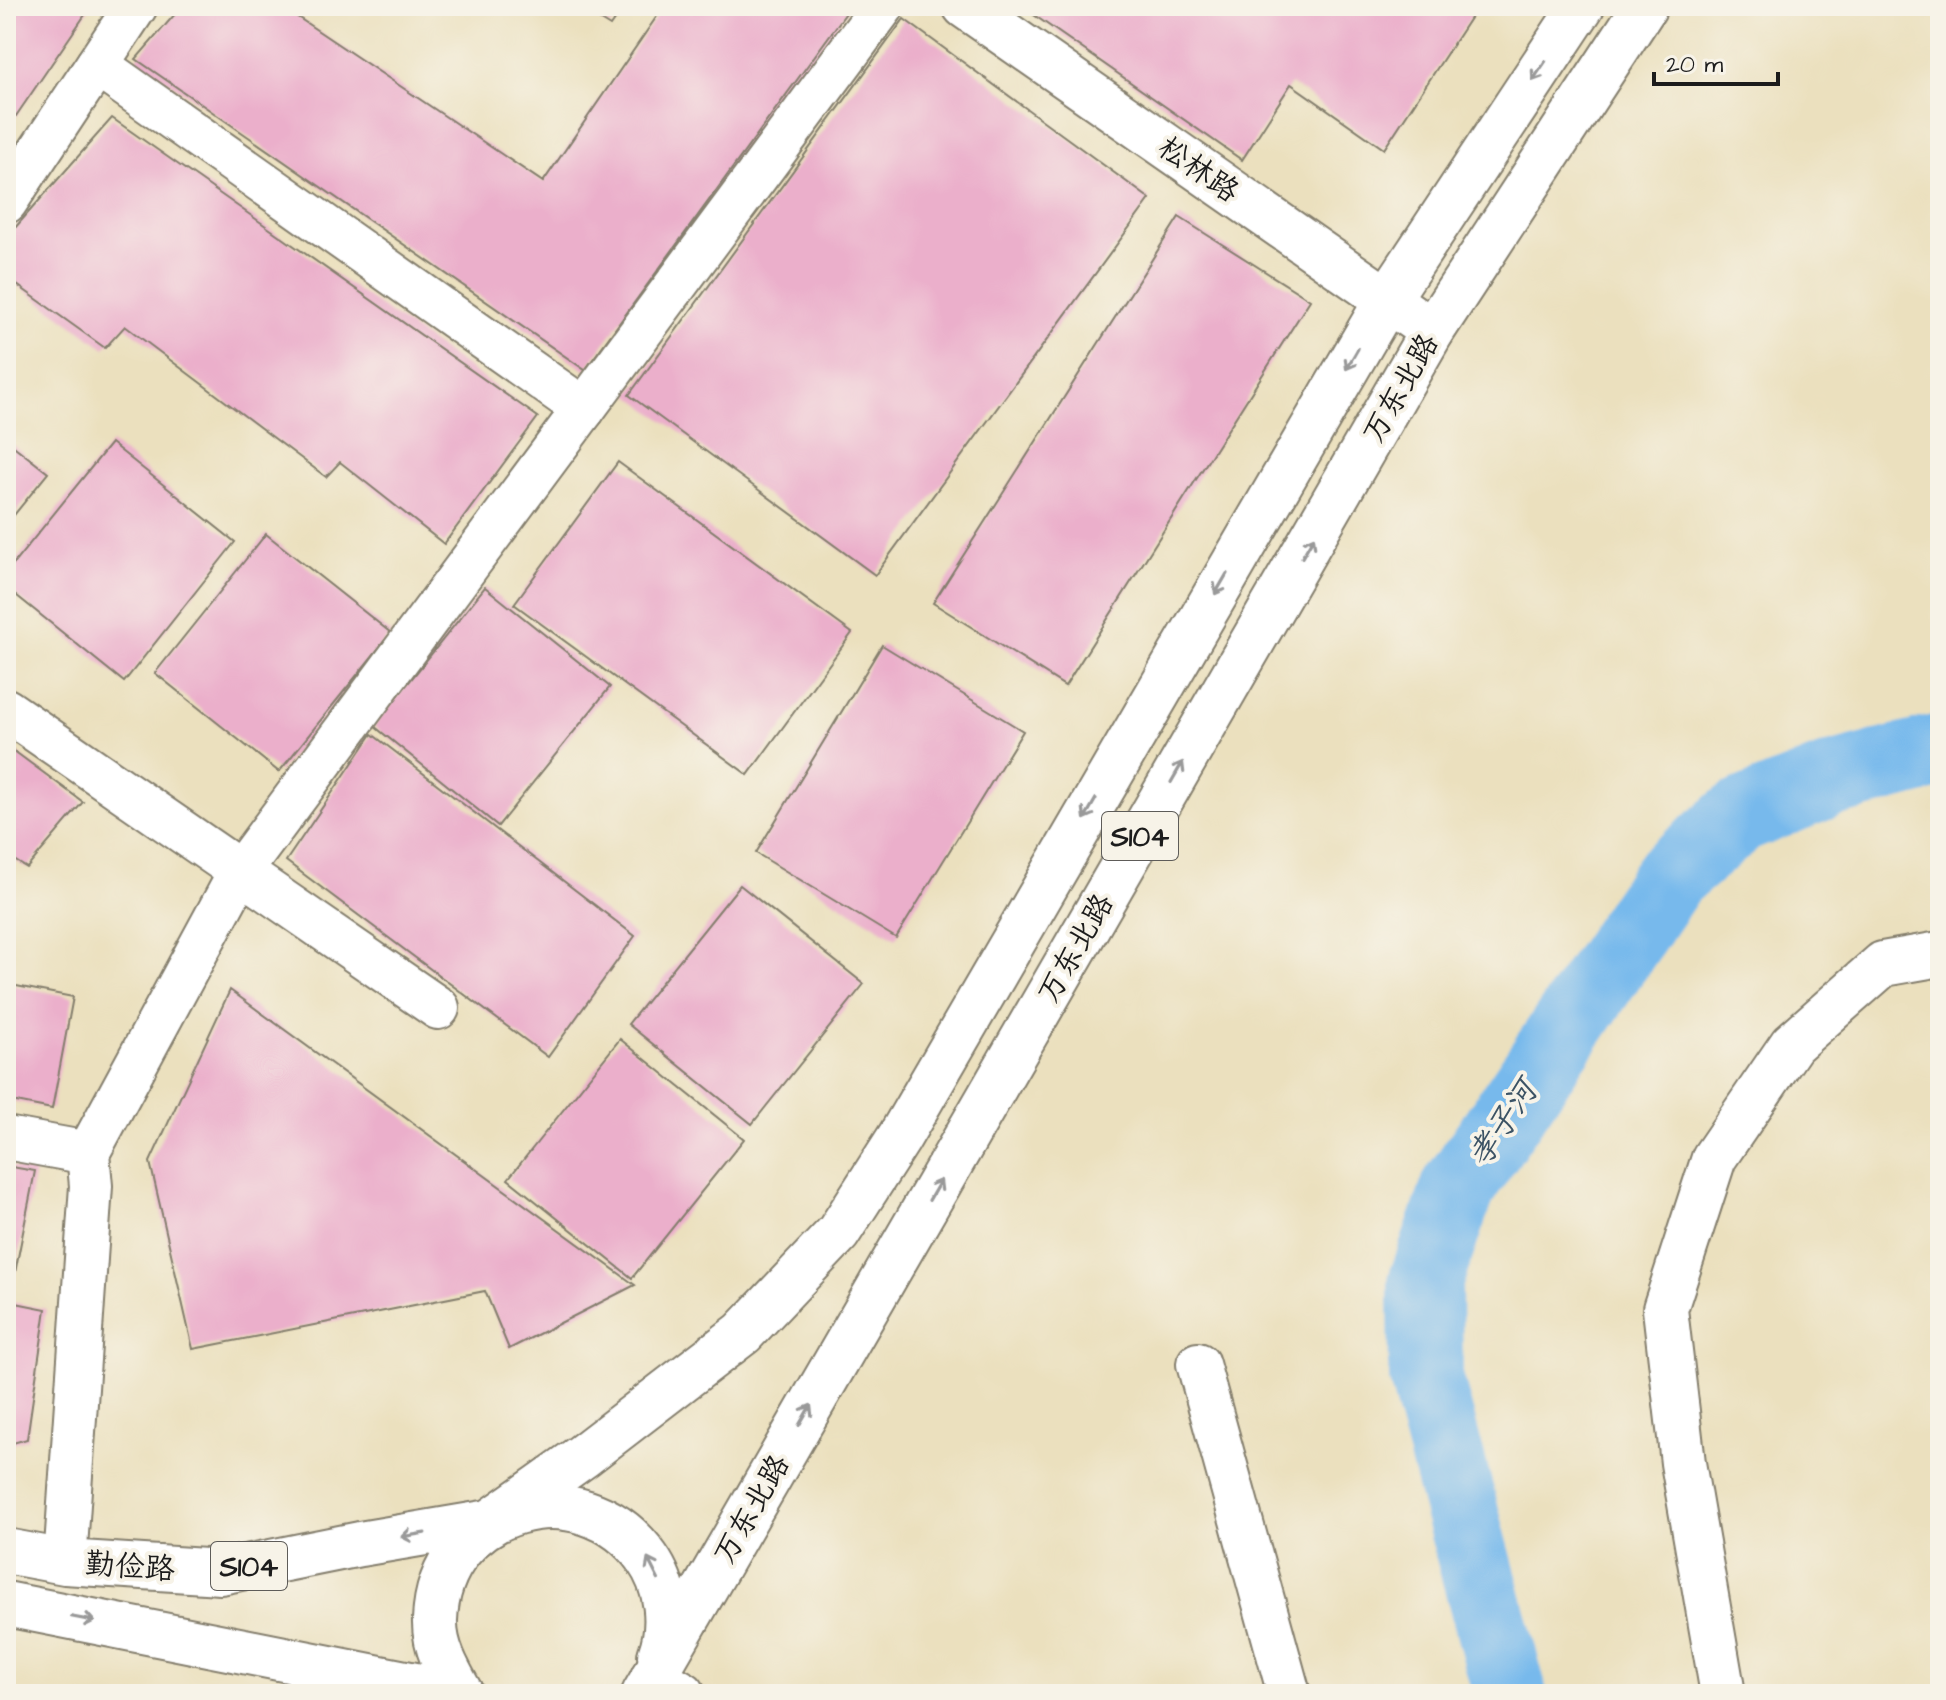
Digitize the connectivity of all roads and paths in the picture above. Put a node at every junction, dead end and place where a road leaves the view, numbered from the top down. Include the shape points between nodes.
1 (136, 6) edge
2 (883, 6) edge
3 (965, 6) edge
4 (1582, 6) edge
5 (1645, 6) edge
6 (97, 65) junction
7 (6, 202) edge
8 (1387, 300) junction
9 (1432, 331) junction
10 (584, 409) junction
11 (6, 710) edge
12 (240, 872) junction
13 (1940, 954) edge
14 (438, 1008) dead end
15 (6, 1138) edge
16 (88, 1153) junction
17 (1198, 1364) dead end
18 (490, 1522) junction
19 (6, 1551) edge
20 (65, 1562) junction
21 (6, 1604) edge
22 (655, 1690) edge
23 (461, 1694) edge
24 (1289, 1694) edge
25 (1723, 1694) edge

1 - 6 street
2 - 10 street
3 - 8 main road, 松林路
4 -> 8 main road, 万东北路 / S104
5 - 9 main road, 万东北路 / S104
6 - 7 street
6 - 10 street
8 - 9 main road, 松林路
8 -> 18 main road, 万东北路 / S104 via 899,1138 838,1233 743,1333
22 -> 9 main road, 万东北路 / S104
10 - 12 street
11 - 12 street
12 - 14 street
12 - 16 street
13 - 25 main road via 1883,964 1792,1044 1714,1158 1665,1309 1683,1463
15 - 16 street
16 - 20 street via 91,1186
17 - 24 street
18 -> 20 main road, 勤俭路 / S104 via 221,1572
22 -> 18 main road via 666,1605 655,1570 633,1539 603,1518 565,1506 527,1508
18 - 23 main road via 461,1548 442,1582 435,1621 442,1659
19 - 20 main road, 勤俭路 / S104
21 -> 23 main road, 勤俭路

